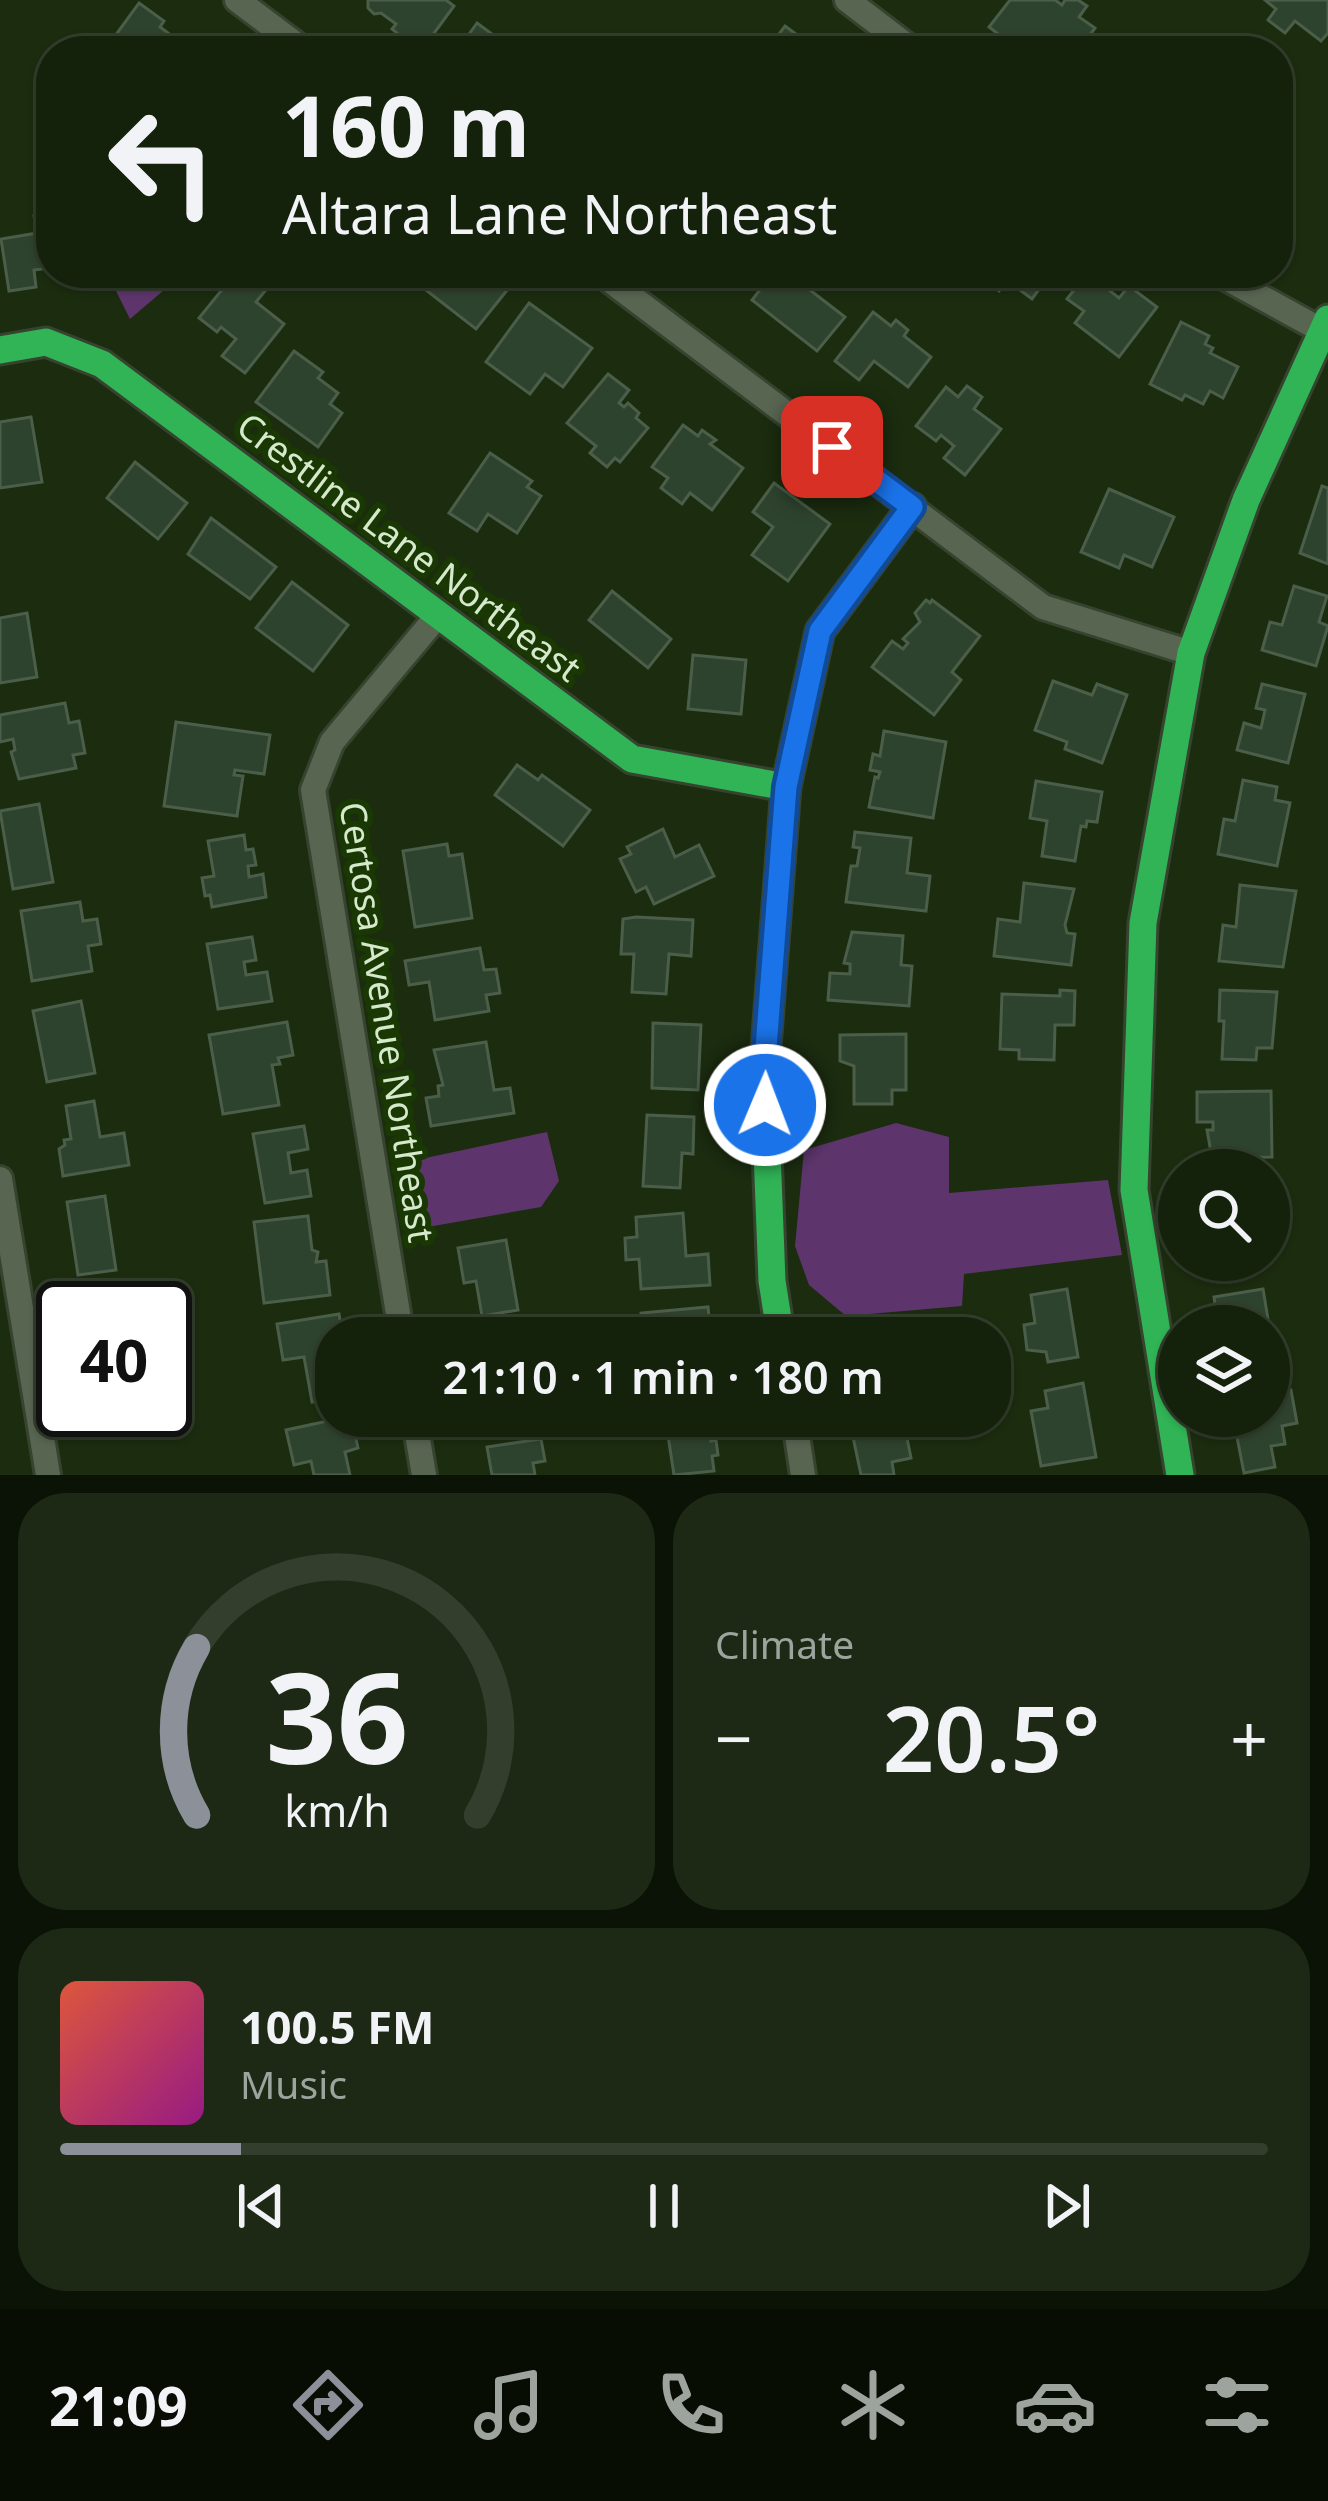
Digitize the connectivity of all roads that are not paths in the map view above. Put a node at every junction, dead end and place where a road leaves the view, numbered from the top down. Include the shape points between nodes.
1 (237, 0) edge
2 (847, 0) edge
3 (285, 36) edge
4 (894, 36) edge
5 (620, 288) edge
6 (1248, 288) edge
7 (1324, 325) edge
8 (0, 350) edge
9 (912, 507) junction
10 (440, 614) junction
11 (1191, 653) junction
12 (786, 787) junction
13 (0, 1179) edge
14 (399, 1317) edge
15 (778, 1317) edge
16 (418, 1437) edge
17 (797, 1437) edge
18 (48, 1475) edge
19 (424, 1475) edge
20 (803, 1475) edge
21 (1180, 1475) edge

1 - 3 street
2 - 4 street
5 - 9 street
6 - 7 street
7 - 11 street via 1246,500
8 - 10 street, Crestline Lane Northeast via 46,342 102,364
9 - 11 street via 1042,608
9 - 12 street via 820,631
10 - 12 street, Crestline Lane Northeast via 632,759
10 - 14 street, Certosa Avenue Northeast via 332,742 313,790
11 - 21 street via 1143,923 1134,1190
12 - 15 street via 764,1074
13 - 18 street
16 - 19 street
17 - 20 street

